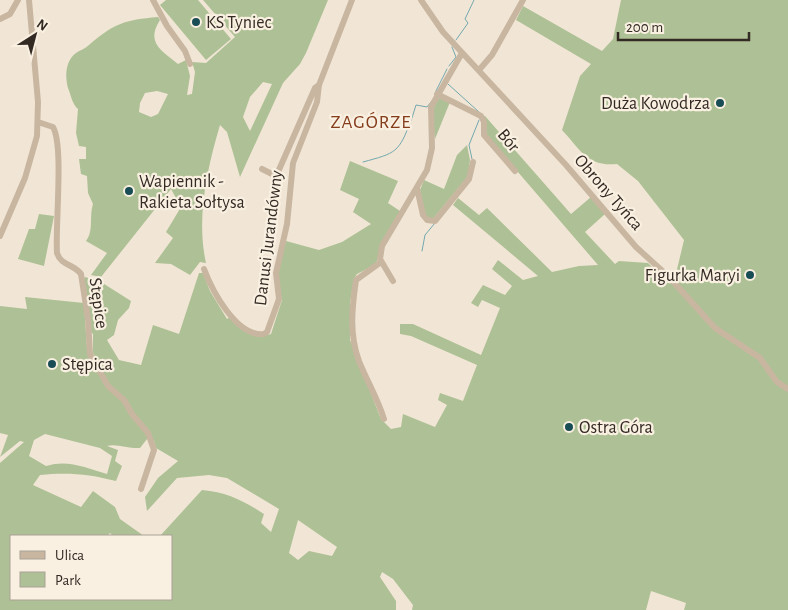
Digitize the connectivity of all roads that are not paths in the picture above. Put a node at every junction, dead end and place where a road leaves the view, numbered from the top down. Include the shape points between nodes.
1 (18, 0) edge
2 (29, 0) edge
3 (153, 0) edge
4 (352, 0) edge
5 (421, 0) edge
6 (523, 0) edge
7 (0, 19) edge
8 (462, 53) junction
9 (190, 64) dead end
10 (479, 70) junction
11 (319, 85) junction
12 (437, 94) junction
13 (38, 122) junction
14 (473, 162) dead end
15 (262, 169) dead end
16 (515, 171) dead end
17 (418, 188) junction
18 (0, 236) edge
19 (381, 262) junction
20 (204, 268) dead end
21 (393, 281) dead end
22 (788, 389) edge
23 (384, 419) dead end
24 (141, 489) dead end

1 - 7 street via 10,14
2 - 13 street
3 - 9 street
4 - 11 street, Danusi Jurandówny
5 - 8 street, Obrony Tyńca
6 - 10 street via 492,55
8 - 10 street, Obrony Tyńca
8 - 12 street
10 - 22 street, Obrony Tyńca via 696,310 722,333 760,358 778,382
11 - 15 street via 278,172 274,175
11 - 20 street, Danusi Jurandówny via 292,170 287,224 276,272 279,299 267,332 256,334 238,324 217,299
12 - 16 street, Bór via 481,116 484,135
12 - 17 street via 430,107 431,158
13 - 18 street via 32,156
13 - 24 street, Stępice via 53,127 56,132 57,253 62,262 77,268 81,274 88,312 90,354 108,386 124,400 148,433 154,450
14 - 17 street via 469,178 435,221 427,220 423,215
17 - 19 street via 385,239 380,252
19 - 21 street
19 - 23 street via 356,280 351,324 360,362

